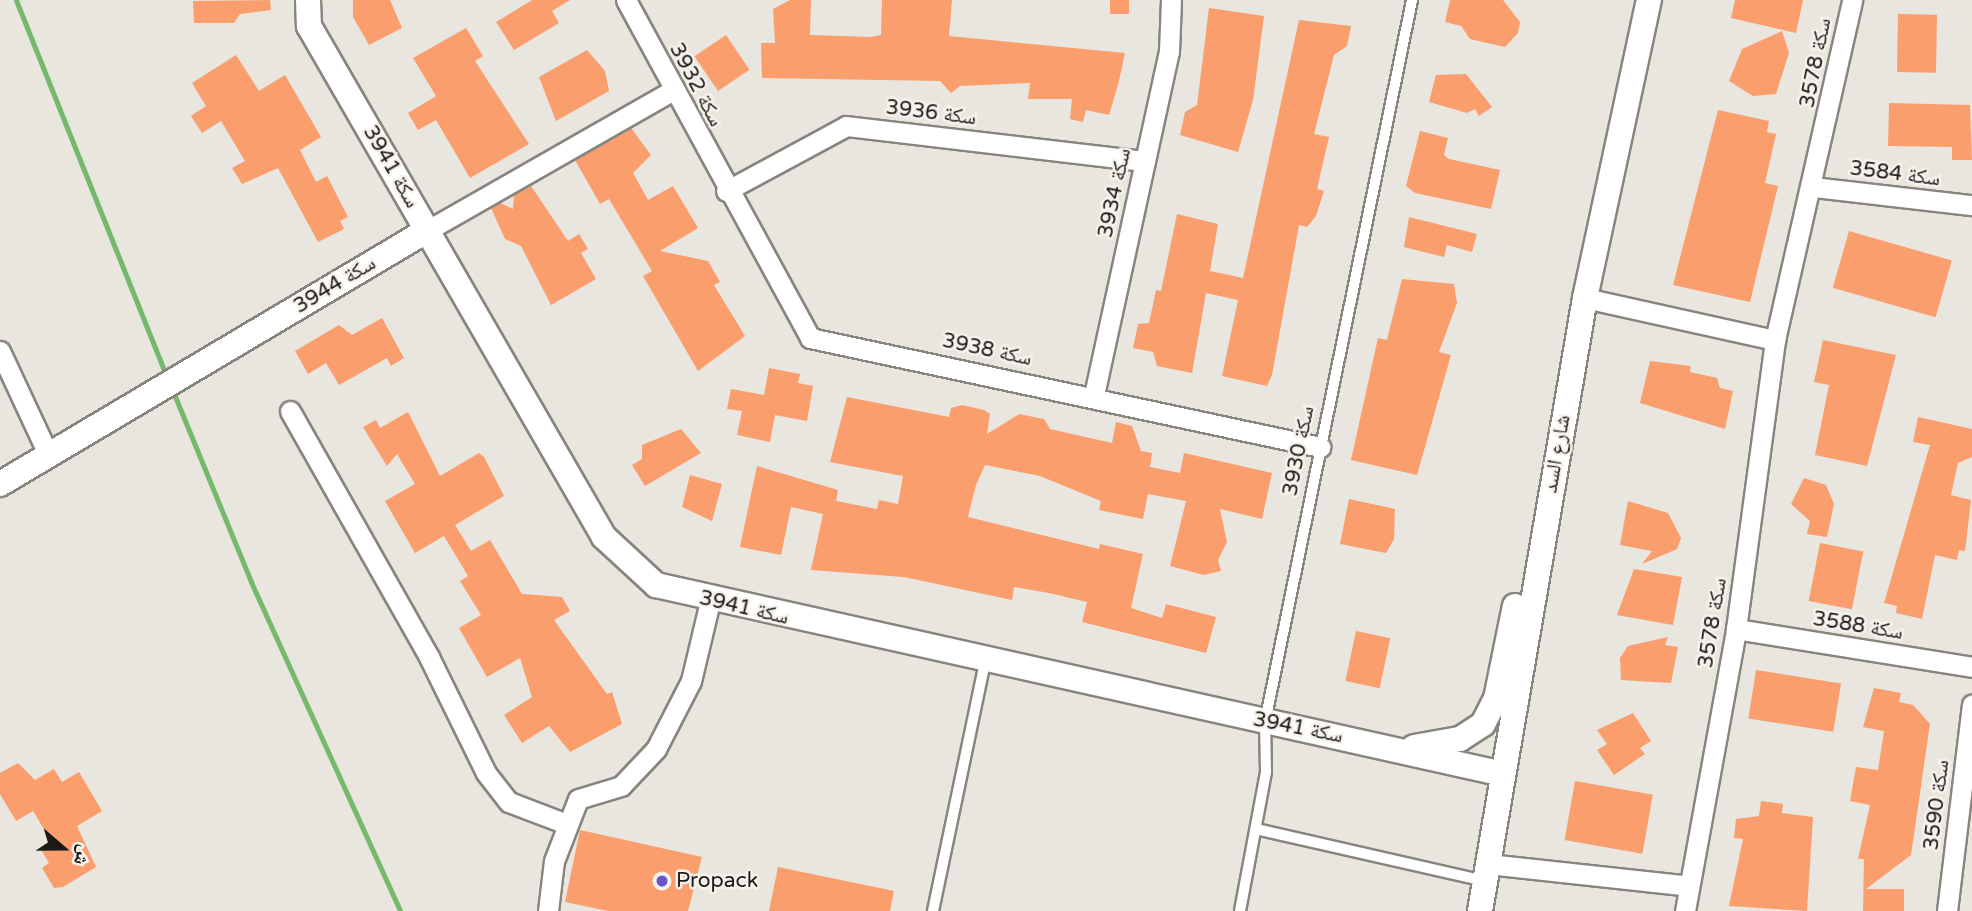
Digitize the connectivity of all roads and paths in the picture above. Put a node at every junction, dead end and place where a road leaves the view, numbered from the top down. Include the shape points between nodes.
1 (308, 0) edge
2 (626, 0) edge
3 (1171, 0) edge
4 (1412, 0) edge
5 (1649, 0) edge
6 (1852, 0) edge
7 (674, 90) junction
8 (1145, 161) junction
9 (1813, 187) junction
10 (726, 191) junction
11 (1972, 205) edge
12 (428, 230) junction
13 (1585, 298) junction
14 (1775, 340) junction
15 (0, 351) edge
16 (1094, 396) junction
17 (290, 411) dead end
18 (1320, 447) junction
19 (48, 454) junction
20 (0, 484) edge
21 (1540, 551) junction
22 (710, 601) junction
23 (1736, 629) junction
24 (985, 662) junction
25 (1972, 667) edge
26 (1972, 705) edge
27 (1265, 722) junction
28 (1394, 747) junction
29 (1503, 774) junction
30 (567, 824) junction
31 (1256, 829) junction
32 (1486, 873) junction
33 (1689, 886) junction
34 (548, 911) edge
35 (933, 911) edge
36 (1240, 911) edge
37 (1480, 911) edge
38 (1685, 911) edge
39 (1947, 911) edge

1 - 12 street, سكة 3941 via 309,26
2 - 7 street, سكة 3932
3 - 8 street, سكة 3934 via 1169,52
4 - 18 lane, سكة 3930
5 - 13 street, شارع السد
6 - 9 street, سكة 3578
7 - 10 street, سكة 3932
7 - 12 street, سكة 3944
8 - 10 street, سكة 3936 via 846,126
8 - 16 street, سكة 3934
9 - 11 street, سكة 3584
9 - 14 street, سكة 3578
10 - 16 street, سكة 3938 via 810,338
12 - 19 street, سكة 3944
12 - 22 street, سكة 3941 via 604,537 656,585
13 - 14 street
13 - 21 street, شارع السد
14 - 23 street, سكة 3578
15 - 19 street
16 - 18 street, سكة 3938
17 - 30 street via 429,657 486,773 509,802
18 - 27 lane, سكة 3930
19 - 20 street, سكة 3944
21 - 28 street via 1516,602 1496,699 1483,724 1441,744
21 - 29 street, شارع السد
22 - 24 street, سكة 3941
22 - 30 street via 691,681 656,750 621,786 578,799
23 - 25 street, سكة 3588
23 - 33 street, سكة 3578
24 - 27 street, سكة 3941
24 - 35 lane
26 - 39 street, سكة 3590
27 - 28 street, سكة 3941
27 - 31 lane, سكة 3930
28 - 29 street, سكة 3941
29 - 32 street, شارع السد
30 - 34 street via 554,861
31 - 32 lane
31 - 36 lane, سكة 3930
32 - 33 street
32 - 37 street, شارع السد
33 - 38 street, سكة 3578

